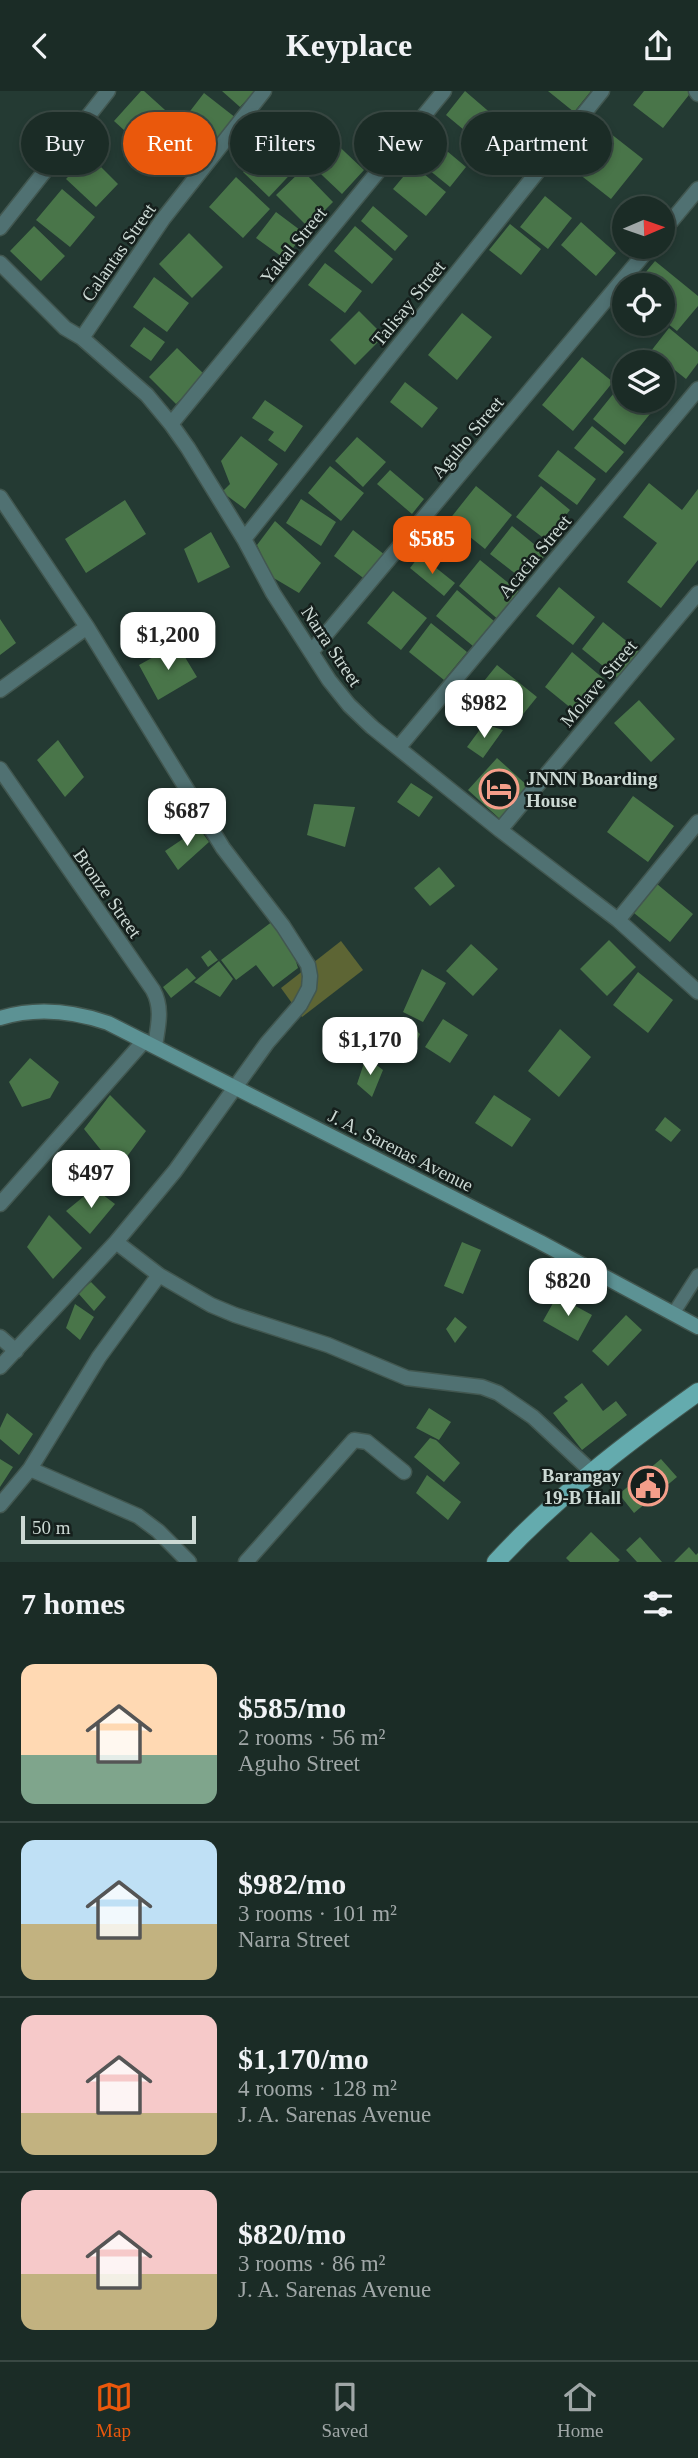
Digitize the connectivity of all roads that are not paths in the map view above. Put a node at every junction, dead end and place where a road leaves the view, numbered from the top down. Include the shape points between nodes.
1 (108, 91) edge
2 (264, 91) edge
3 (444, 91) edge
4 (602, 91) edge
5 (698, 189) edge
6 (676, 215) edge
7 (0, 227) edge
8 (640, 259) edge
9 (0, 263) edge
10 (82, 338) junction
11 (698, 389) edge
12 (171, 424) junction
13 (0, 497) edge
14 (244, 538) junction
15 (698, 593) edge
16 (87, 627) junction
17 (312, 651) junction
18 (0, 690) edge
19 (398, 747) junction
20 (0, 769) edge
21 (698, 822) edge
22 (500, 829) junction
23 (618, 920) junction
24 (698, 992) edge
25 (0, 1018) edge
26 (149, 1043) junction
27 (235, 1089) junction
28 (0, 1204) edge
29 (116, 1242) junction
30 (159, 1275) junction
31 (698, 1275) edge
32 (673, 1314) junction
33 (698, 1327) edge
34 (0, 1337) edge
35 (16, 1351) junction
36 (0, 1367) edge
37 (698, 1392) edge
38 (30, 1469) junction
39 (591, 1471) junction
40 (404, 1472) dead end
41 (0, 1505) edge
42 (189, 1562) edge
43 (246, 1562) edge
44 (496, 1562) edge

1 - 7 street
2 - 10 street, Calantas Street via 163,219
3 - 12 street, Yakal Street
4 - 14 street, Talisay Street
5 - 6 street
8 - 17 street, Aguho Street
9 - 10 street, Narra Street via 65,328
10 - 12 street, Narra Street via 147,395
11 - 19 street, Acacia Street
12 - 14 street, Narra Street
13 - 16 street
14 - 17 street, Narra Street via 272,593
15 - 22 street, Molave Street
16 - 18 street
16 - 27 street via 223,848 308,965 305,997
17 - 19 street, Narra Street via 349,705
19 - 22 street, Narra Street
20 - 26 street, Bronze Street via 159,1000 160,1013
21 - 23 street
22 - 23 street, Narra Street
23 - 24 street, Narra Street
25 - 26 main road, J. A. Sarenas Avenue via 60,1011 108,1023
26 - 27 main road, J. A. Sarenas Avenue
26 - 28 street
27 - 29 street
27 - 32 main road, J. A. Sarenas Avenue
29 - 30 street
29 - 35 street
30 - 38 street via 99,1357
30 - 39 street via 223,1310 328,1345 407,1378 498,1393 533,1417
31 - 32 lane
32 - 33 main road, J. A. Sarenas Avenue
34 - 35 street
35 - 36 street
37 - 39 main road
38 - 41 street
38 - 42 street via 138,1515
39 - 44 main road
40 - 43 street via 367,1442 354,1440

